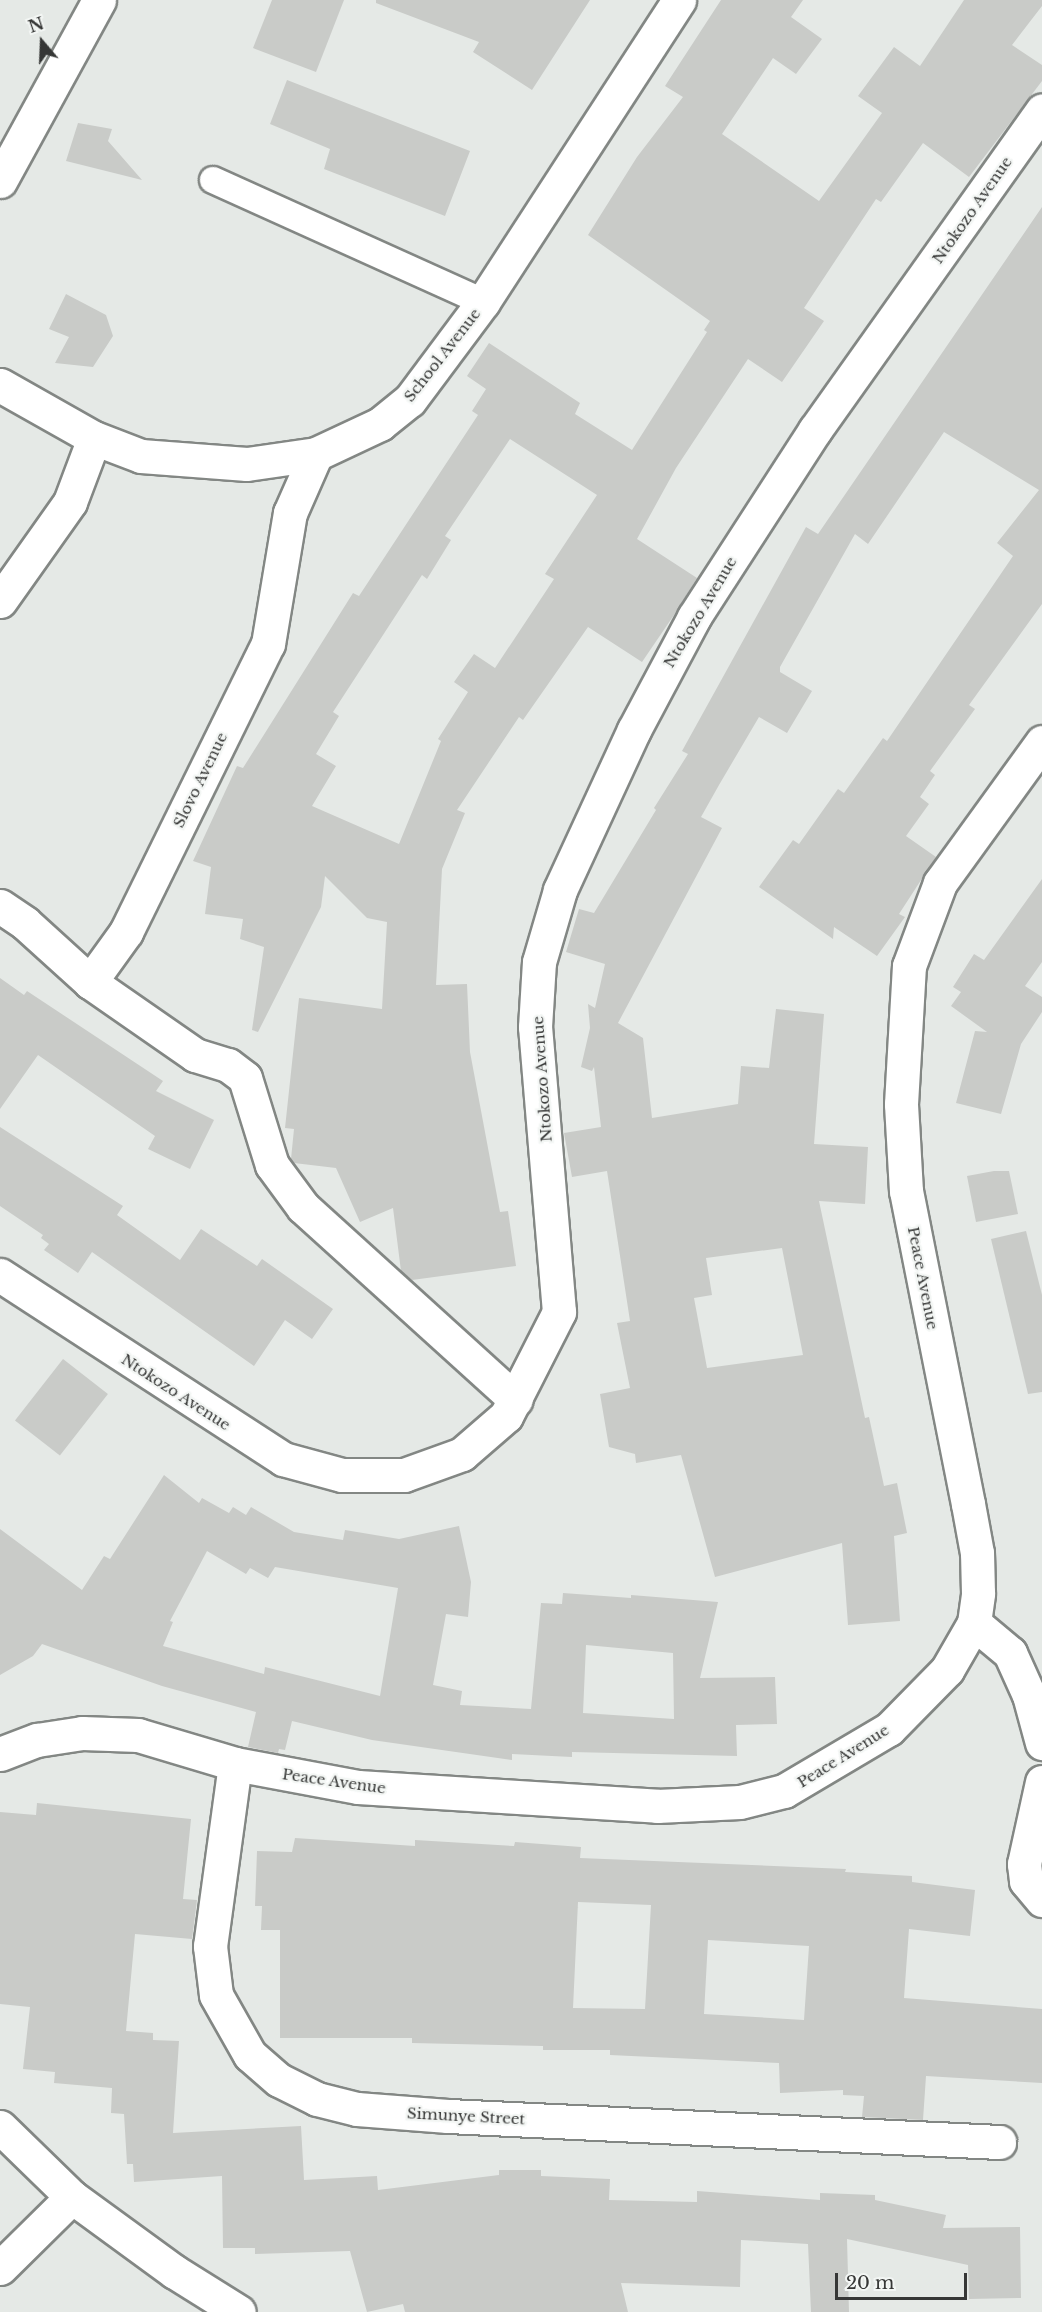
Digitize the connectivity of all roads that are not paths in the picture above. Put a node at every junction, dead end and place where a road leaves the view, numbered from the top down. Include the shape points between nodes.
1 (99, 0) edge
2 (679, 0) edge
3 (1042, 111) edge
4 (213, 180) dead end
5 (0, 181) edge
6 (483, 302) junction
7 (0, 385) edge
8 (94, 438) junction
9 (316, 454) junction
10 (0, 601) edge
11 (1042, 742) edge
12 (0, 906) edge
13 (90, 982) junction
14 (0, 1275) edge
15 (516, 1400) junction
16 (974, 1623) junction
17 (1042, 1743) edge
18 (0, 1754) edge
19 (235, 1764) junction
20 (1042, 1782) edge
21 (1042, 1900) edge
22 (0, 2127) edge
23 (999, 2142) dead end
24 (72, 2197) junction
25 (0, 2268) edge
26 (239, 2312) edge

1 - 5 street
2 - 6 street, School Avenue
3 - 15 street, Ntokozo Avenue via 815,430 694,617 634,730 560,890 538,962 535,1027 559,1312
4 - 6 lane
6 - 9 street, School Avenue via 410,400 380,424
7 - 8 street, School Avenue
8 - 9 street, School Avenue via 141,456 247,464
8 - 10 street via 70,502
9 - 13 street, Slovo Avenue via 290,513 268,644 126,932
11 - 16 street, Peace Avenue via 940,883 909,966 901,1104 906,1191 976,1553
12 - 13 street
13 - 15 street via 195,1055 228,1065 244,1078 273,1165 303,1207
14 - 15 street, Ntokozo Avenue via 283,1459 342,1475 404,1475 462,1454 506,1416
16 - 17 street via 1010,1653 1029,1695
16 - 19 street, Peace Avenue via 947,1670 889,1729 784,1791 740,1802 657,1806 358,1787
18 - 19 street, Peace Avenue via 37,1740 82,1732 138,1735
19 - 23 street, Simunye Street via 210,1946 216,1995 250,2055 279,2080 317,2099 357,2109 448,2116
20 - 21 street via 1024,1864 1026,1881
22 - 24 street
24 - 25 street
24 - 26 street via 174,2272

